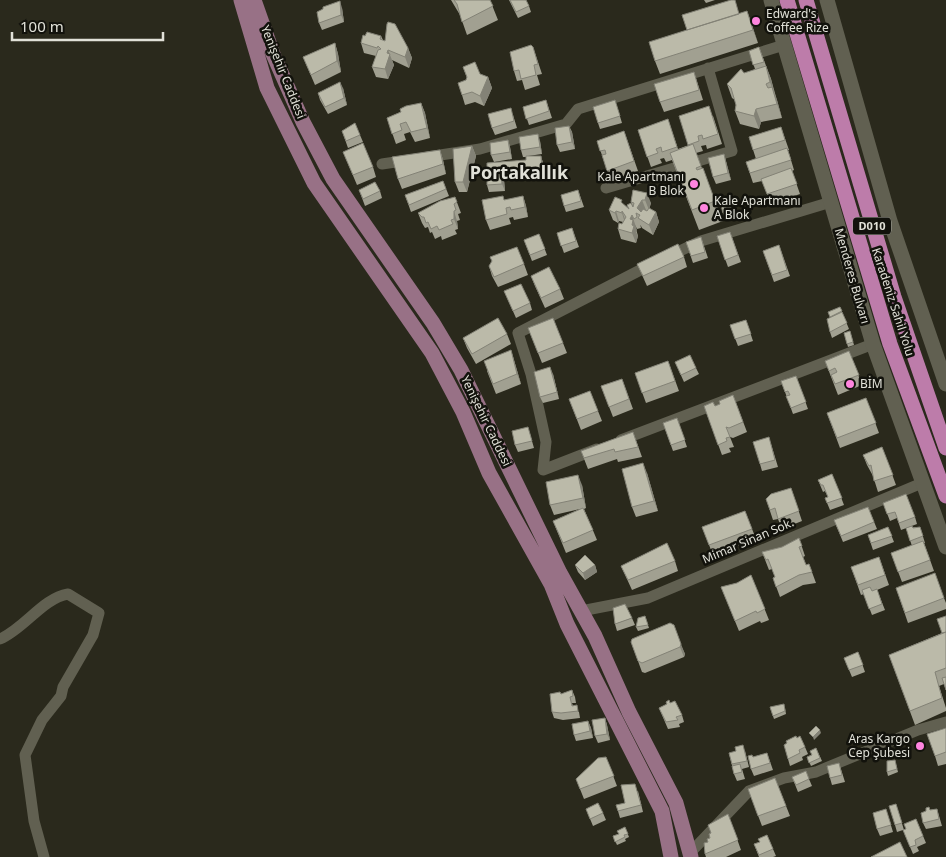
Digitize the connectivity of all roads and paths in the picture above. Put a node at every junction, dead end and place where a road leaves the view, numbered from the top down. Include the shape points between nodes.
1 (240, 0) edge
2 (254, 0) edge
3 (771, 0) edge
4 (787, 0) edge
5 (806, 0) edge
6 (827, 0) edge
7 (784, 45) junction
8 (708, 68) junction
9 (382, 164) dead end
10 (606, 188) dead end
11 (831, 202) junction
12 (873, 344) junction
13 (946, 384) edge
14 (946, 448) edge
15 (922, 483) junction
16 (946, 496) edge
17 (946, 547) edge
18 (582, 611) junction
19 (0, 639) edge
20 (946, 722) edge
21 (690, 855) edge
22 (44, 857) edge
23 (671, 857) edge

1 - 23 main road, Yenişehir Caddesi via 267,88 314,182 432,353 490,473 551,584 567,624 662,811
2 - 18 main road, Yenişehir Caddesi via 303,122 333,179 433,323
3 - 7 main road, Menderes Bulvarı
4 - 16 highway, Karadeniz Sahil Yolu via 890,344
5 - 14 highway, Karadeniz Sahil Yolu / D010 via 894,297
6 - 13 main road via 890,221
7 - 8 street
7 - 11 main road, Menderes Bulvarı
8 - 9 street via 578,109 566,124 480,149
8 - 10 street via 732,151
11 - 12 main road, Menderes Bulvarı
11 - 12 street via 701,241 518,333 546,442 543,470
12 - 15 main road, Menderes Bulvarı
15 - 17 main road, Menderes Bulvarı
15 - 18 street, Mimar Sinan Sok. via 648,598
18 - 21 main road, Yenişehir Caddesi via 676,803
19 - 22 street via 13,634 57,595 68,594 99,613 93,635 25,755 34,821
20 - 21 street via 918,730 816,772 784,778 749,791

